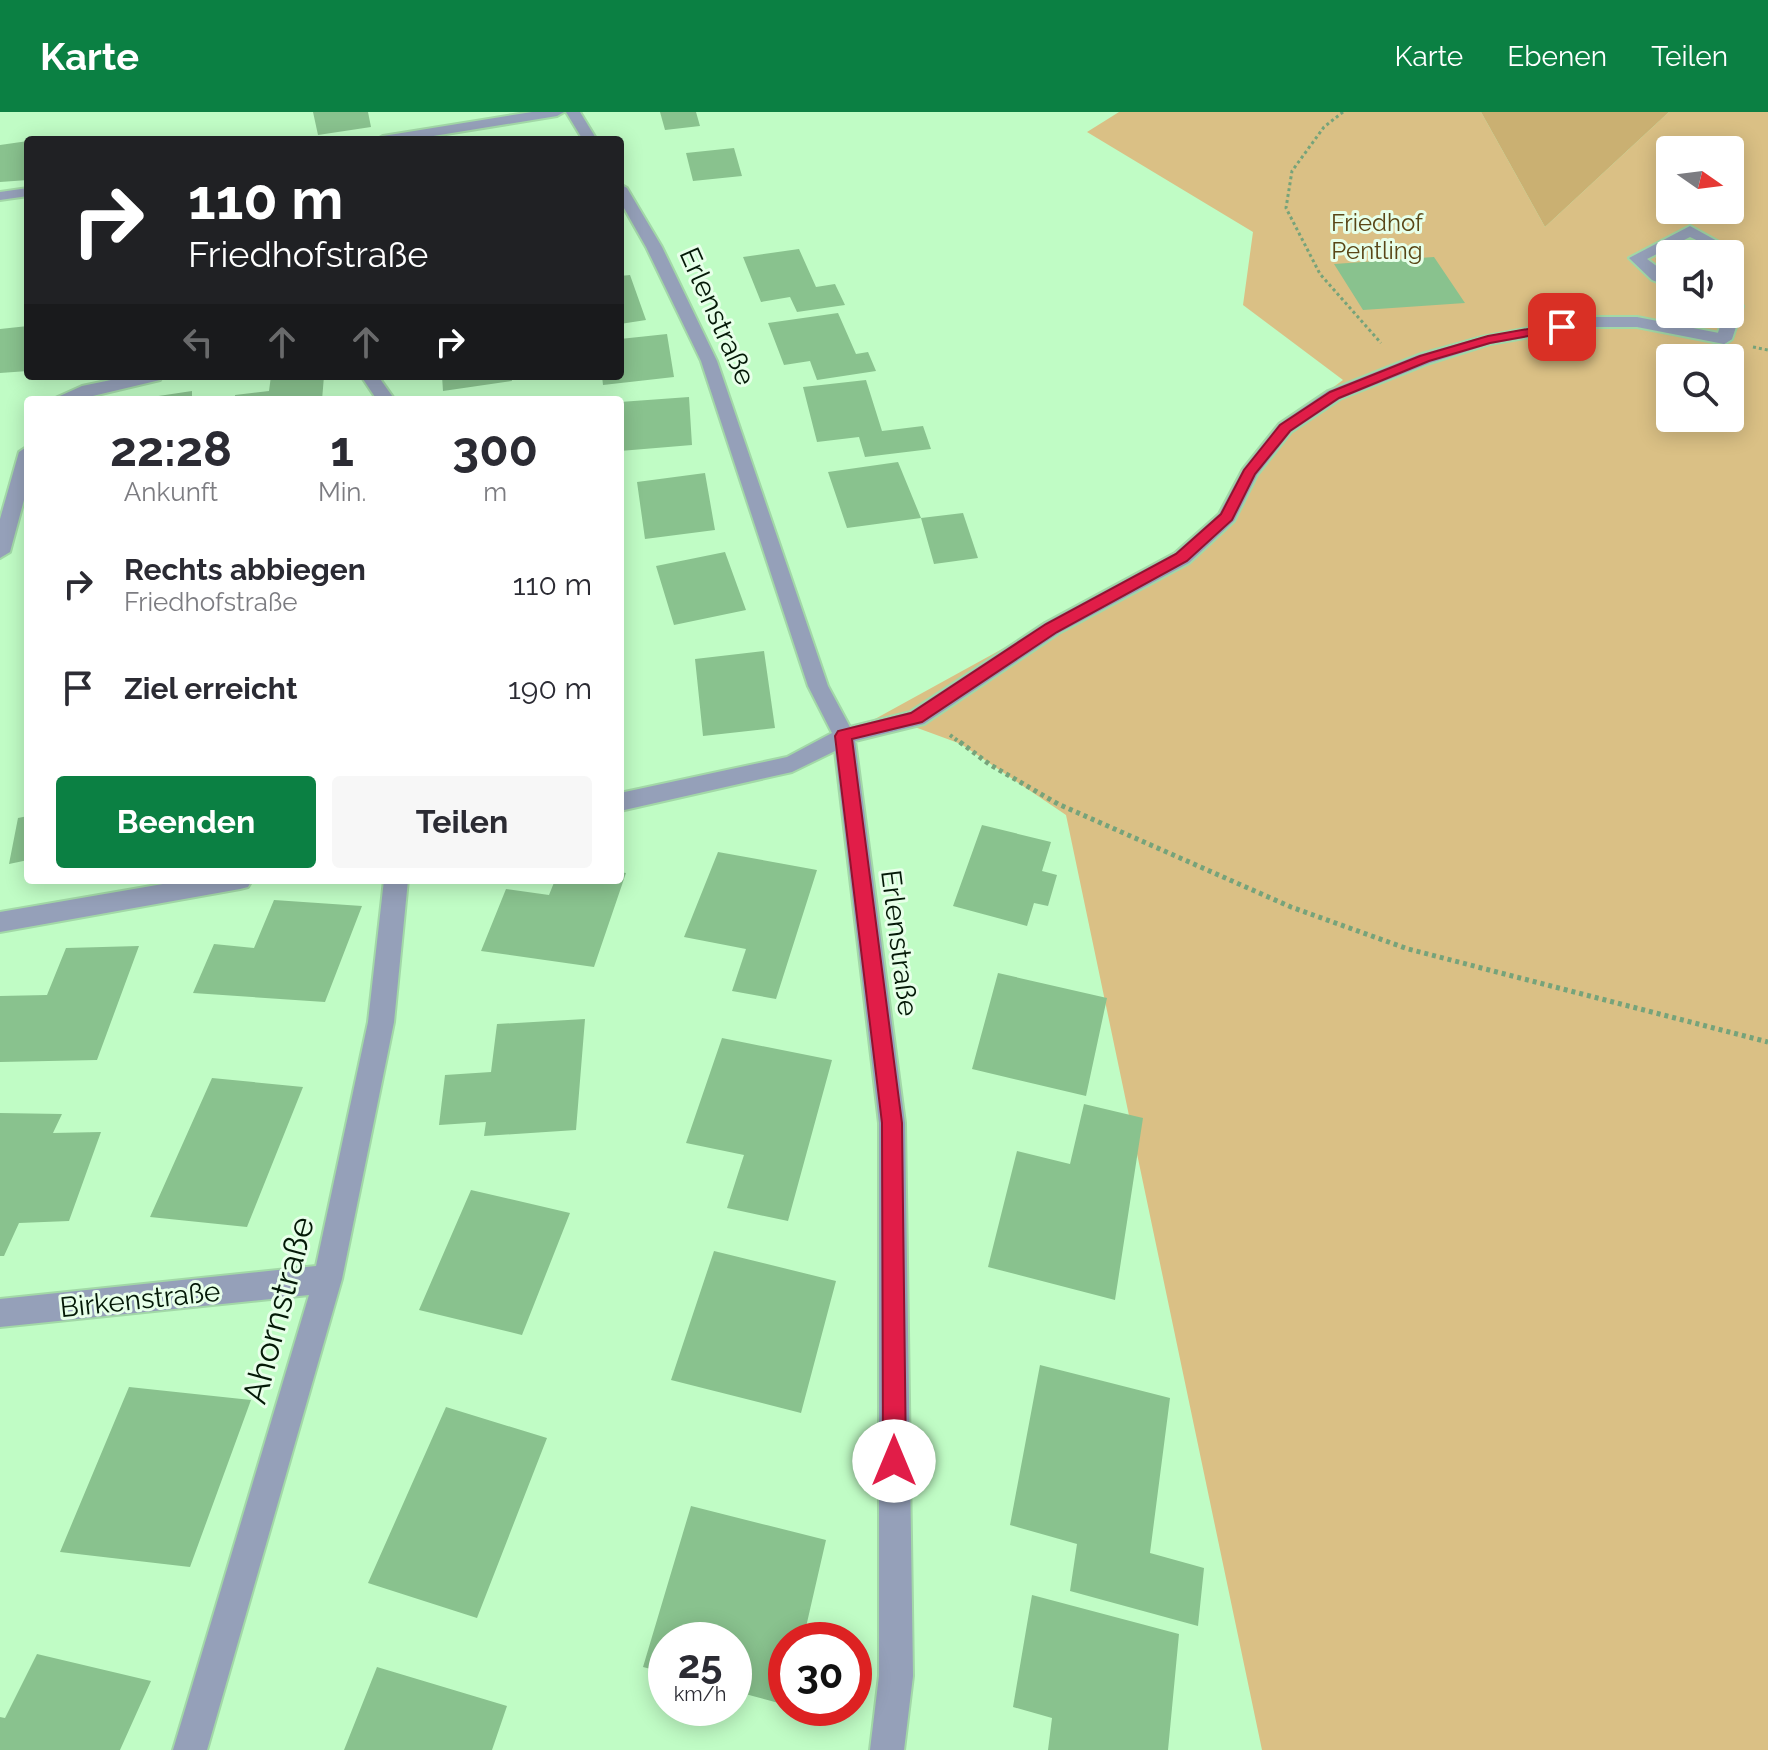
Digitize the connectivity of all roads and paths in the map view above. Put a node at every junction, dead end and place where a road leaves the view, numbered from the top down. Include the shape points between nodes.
1 (557, 112) edge
2 (573, 112) edge
3 (1343, 112) edge
4 (408, 136) edge
5 (588, 136) edge
6 (24, 193) edge
7 (624, 195) edge
8 (0, 196) edge
9 (1672, 240) edge
10 (1707, 240) edge
11 (1656, 248) edge
12 (1656, 275) edge
13 (1656, 326) edge
14 (1668, 328) edge
15 (1728, 328) edge
16 (1402, 367) junction
17 (135, 380) edge
18 (71, 396) edge
19 (24, 466) edge
20 (0, 552) edge
21 (916, 718) junction
22 (844, 736) junction
23 (624, 801) edge
24 (217, 884) edge
25 (396, 884) edge
26 (0, 922) edge
27 (1768, 1042) edge
28 (328, 1279) junction
29 (0, 1313) edge
30 (190, 1750) edge
31 (887, 1750) edge

1 - 4 street
2 - 5 street
3 - 16 path via 1324,127 1292,171 1286,208 1320,274
6 - 8 street
7 - 22 street, Erlenstraße via 709,361 818,686
9 - 10 street via 1690,231
11 - 12 street via 1637,258
13 - 16 street via 1587,322 1488,340
14 - 15 street via 1724,339
16 - 21 street via 1334,395 1285,428 1249,473 1227,517 1182,558 1052,628
17 - 18 street
19 - 20 street
21 - 22 street
21 - 27 path via 1058,804 1291,907 1408,949
22 - 23 street via 792,764
22 - 31 street, Erlenstraße via 892,1123 896,1676
24 - 26 street
25 - 28 street, Ahornstraße via 381,1022
28 - 29 street, Birkenstraße
28 - 30 street, Ahornstraße

